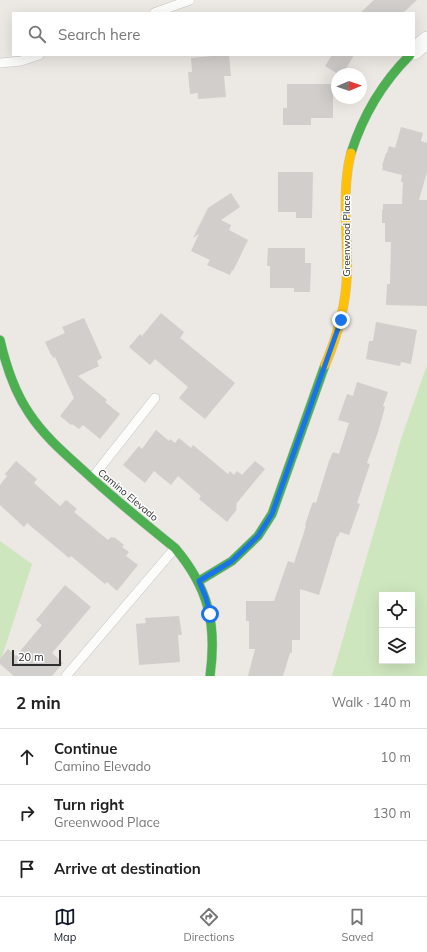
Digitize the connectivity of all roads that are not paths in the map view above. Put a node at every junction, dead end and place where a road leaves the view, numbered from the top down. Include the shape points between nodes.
1 (190, 0) edge
2 (157, 12) edge
3 (427, 40) edge
4 (415, 50) edge
5 (36, 56) edge
6 (409, 56) edge
7 (0, 63) edge
8 (0, 340) edge
9 (155, 398) dead end
10 (92, 478) junction
11 (175, 548) junction
12 (199, 581) junction
13 (66, 676) edge
14 (210, 676) edge

1 - 2 lane
3 - 4 street
5 - 7 lane via 21,61
6 - 12 street, Greenwood Place via 376,97 351,151 347,170 347,271 341,320 272,514 258,536 232,561
8 - 10 street, Camino Elevado via 8,372 25,406 45,434
9 - 10 lane
10 - 11 street, Camino Elevado
11 - 12 street, Camino Elevado via 187,560
11 - 13 lane
12 - 14 street, Camino Elevado via 213,632

